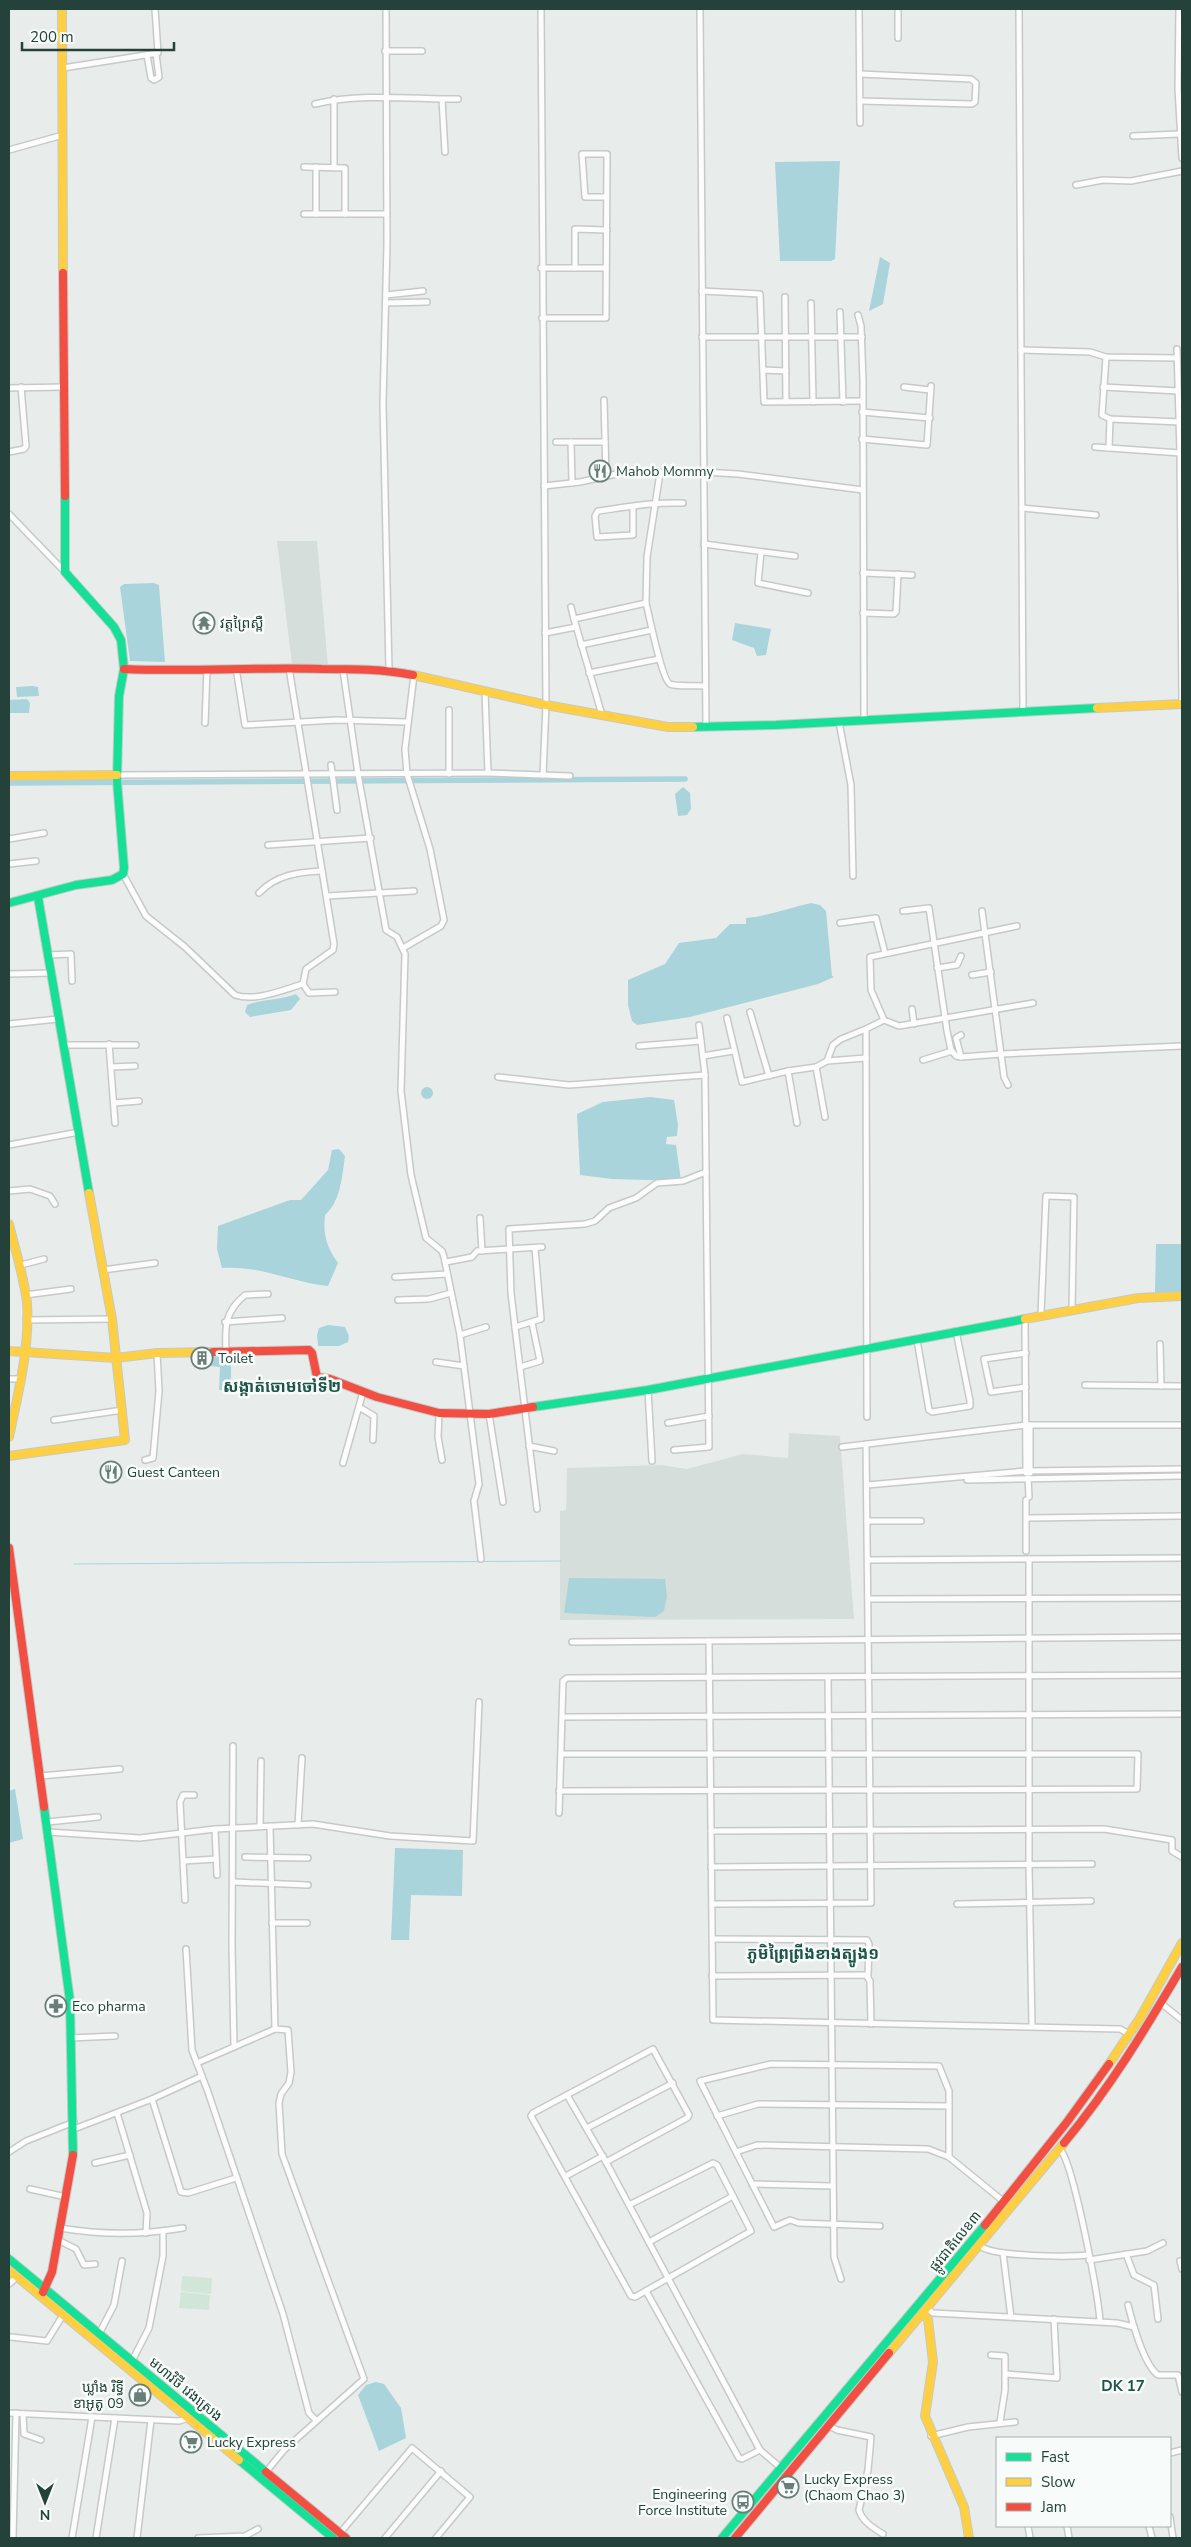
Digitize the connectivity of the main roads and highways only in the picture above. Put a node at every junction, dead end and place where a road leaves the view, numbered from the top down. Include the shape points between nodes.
1 (62, 9) edge
2 (124, 669) junction
3 (1182, 704) edge
4 (9, 776) edge
5 (117, 780) junction
6 (38, 897) junction
7 (9, 903) edge
8 (9, 1229) edge
9 (1182, 1296) edge
10 (9, 1351) edge
11 (23, 1354) junction
12 (116, 1358) junction
13 (9, 1437) edge
14 (9, 1456) edge
15 (9, 1548) edge
16 (1182, 1943) edge
17 (1180, 1954) edge
18 (1182, 1967) edge
19 (9, 2259) edge
20 (9, 2270) edge
21 (42, 2292) junction
22 (928, 2314) junction
23 (191, 2415) junction
24 (343, 2536) edge
25 (332, 2538) edge
26 (722, 2538) edge
27 (735, 2538) edge
28 (969, 2538) edge

1 - 2 main road via 65,572 118,633
2 - 3 main road via 389,670 546,705 668,727 864,721
2 - 5 main road via 119,696
4 - 5 main road
5 - 6 main road via 122,874 112,880 76,885
6 - 7 main road
6 - 12 main road via 112,1319
8 - 11 main road via 25,1295
9 - 12 main road via 1138,1298 648,1390 489,1414 439,1412 317,1377 309,1350 157,1353
10 - 11 main road
11 - 12 main road
11 - 13 main road
12 - 14 main road via 125,1440
15 - 21 main road via 68,1982 74,2151 51,2277
16 - 17 main road, ផ្លូវជាតិលេខ៣
17 - 26 main road, ផ្លូវជាតិលេខ៣ via 1082,2105
18 - 22 main road, ផ្លូវជាតិលេខ៣ via 1162,2004 1096,2104
19 - 21 main road, មហាវិថី វេងស្រេង
20 - 21 main road, មហាវិថី វេងស្រេង
21 - 23 main road, មហាវិថី វេងស្រេង via 132,2361
21 - 23 main road, មហាវិថី វេងស្រេង via 63,2315
22 - 27 main road, ផ្លូវជាតិលេខ៣ via 828,2426
22 - 28 main road via 933,2362 925,2416 964,2507
23 - 24 main road, មហាវិថី វេងស្រេង
23 - 25 main road, មហាវិថី វេងស្រេង

